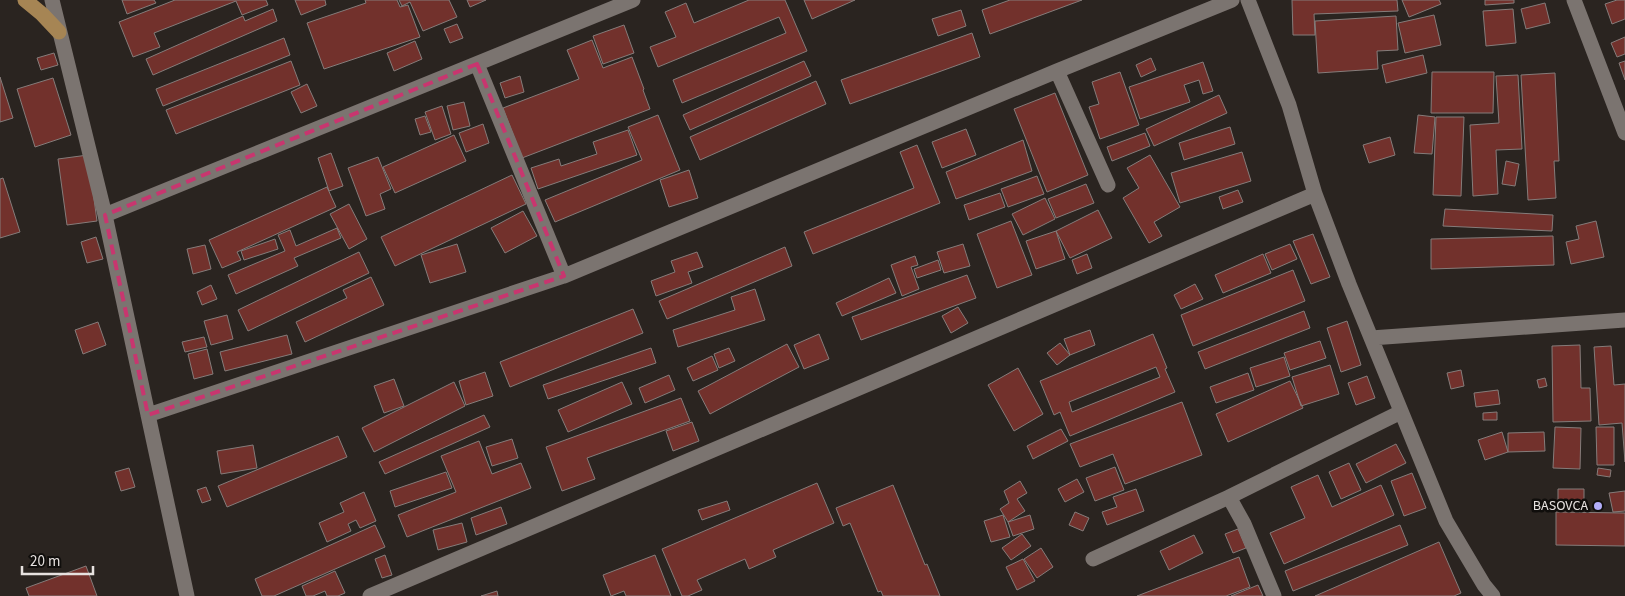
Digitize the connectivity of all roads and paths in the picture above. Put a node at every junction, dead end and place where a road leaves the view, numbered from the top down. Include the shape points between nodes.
1 (25, 0) edge
2 (52, 0) edge
3 (633, 0) edge
4 (1232, 0) edge
5 (1248, 0) edge
6 (1574, 0) edge
7 (59, 32) junction
8 (477, 64) junction
9 (1057, 70) junction
10 (1625, 133) edge
11 (1108, 185) dead end
12 (1315, 194) junction
13 (105, 215) junction
14 (564, 276) junction
15 (1625, 320) edge
16 (1371, 338) junction
17 (1401, 412) junction
18 (148, 415) junction
19 (1230, 497) junction
20 (1093, 559) dead end
21 (187, 596) edge
22 (370, 596) edge
23 (1274, 596) edge
24 (1493, 596) edge

1 - 7 main road
2 - 7 street
3 - 8 street
4 - 9 street
5 - 12 street via 1289,105
6 - 10 street
7 - 13 street
8 - 13 street
8 - 14 street
9 - 11 street
9 - 14 street
12 - 16 street
12 - 22 street
13 - 18 street
14 - 18 street
15 - 16 street
16 - 17 street
17 - 19 street
17 - 24 street via 1446,521
18 - 21 street
19 - 20 street
19 - 23 street

